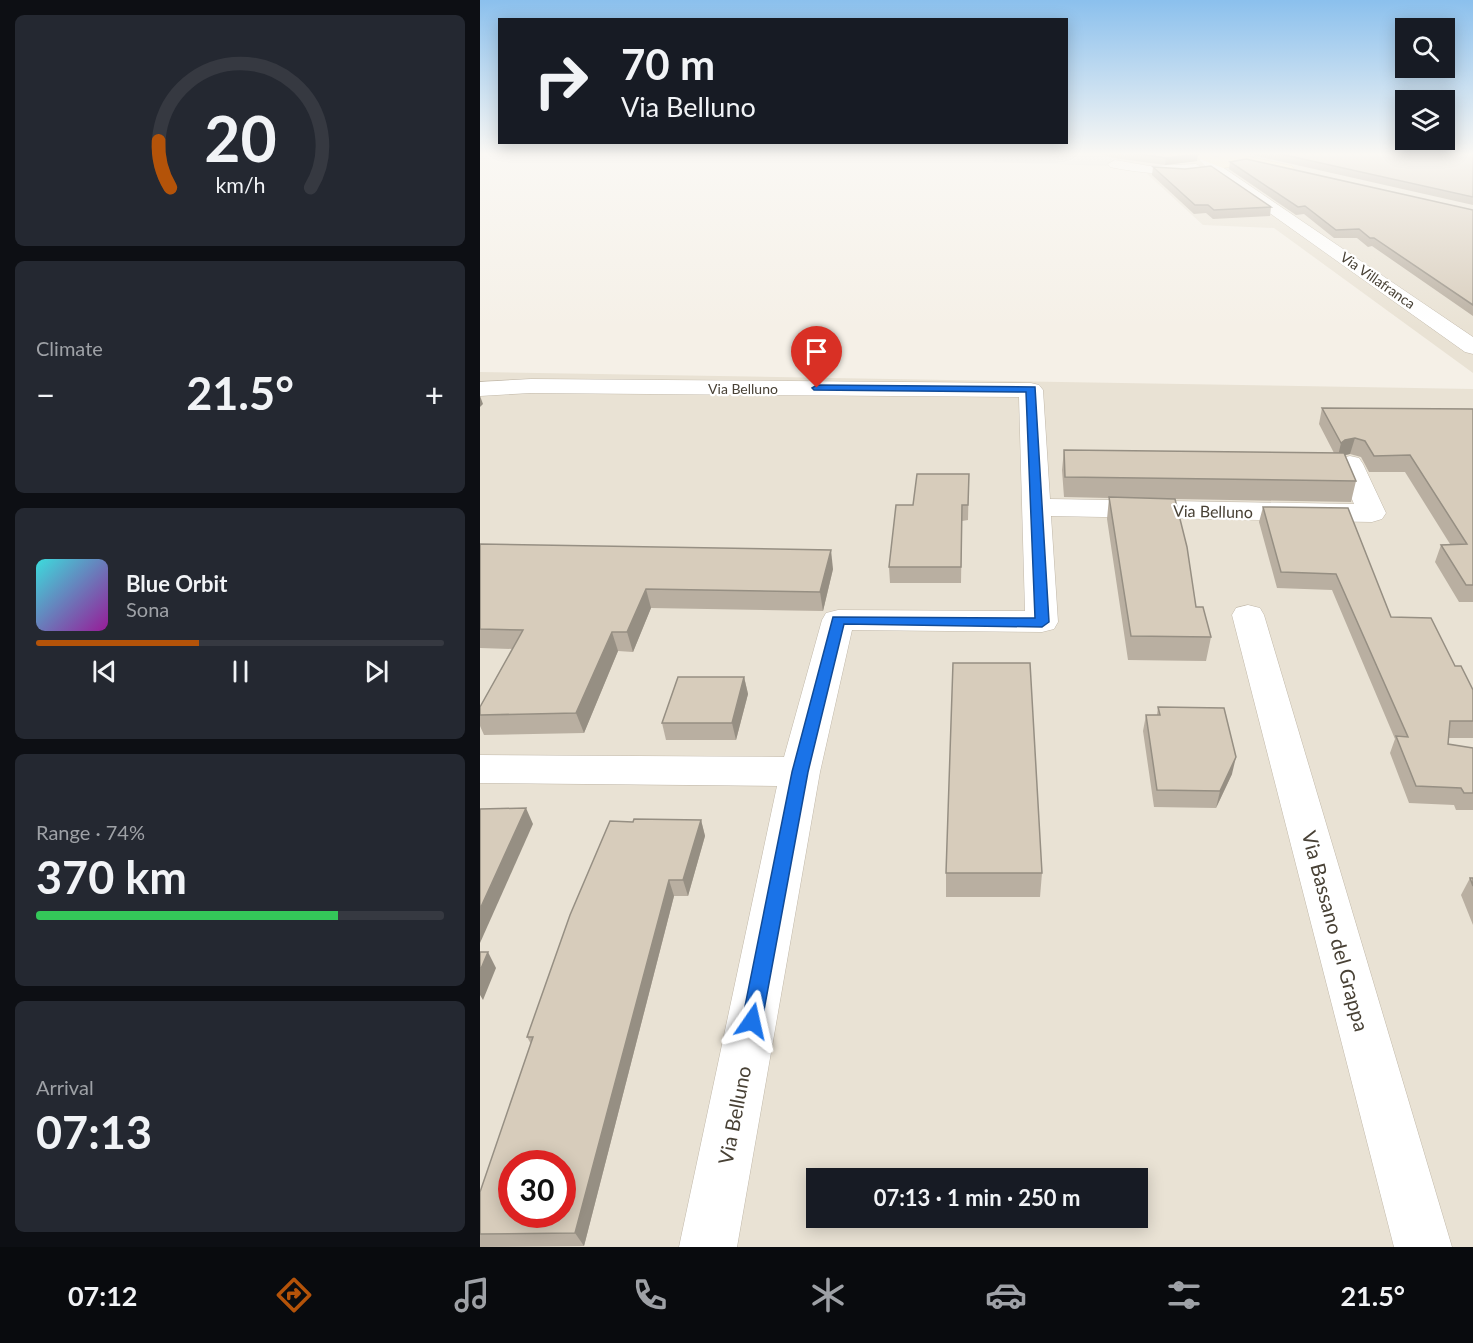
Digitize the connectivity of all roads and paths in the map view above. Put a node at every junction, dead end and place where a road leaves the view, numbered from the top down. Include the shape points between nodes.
1 (1288, 211) edge
2 (1473, 347) edge
3 (480, 389) edge
4 (1350, 464) edge
5 (1036, 507) junction
6 (1248, 615) dead end
7 (480, 769) edge
8 (800, 772) junction
9 (708, 1247) edge
10 (1423, 1247) edge

1 - 2 street, Via Villafranca
3 - 5 street, Via Belluno via 531,386 1031,390
4 - 5 street, Via Belluno via 1372,513
5 - 8 street, Via Belluno via 1042,622 838,620
6 - 10 street, Via Bassano del Grappa
7 - 8 street
8 - 9 street, Via Belluno

